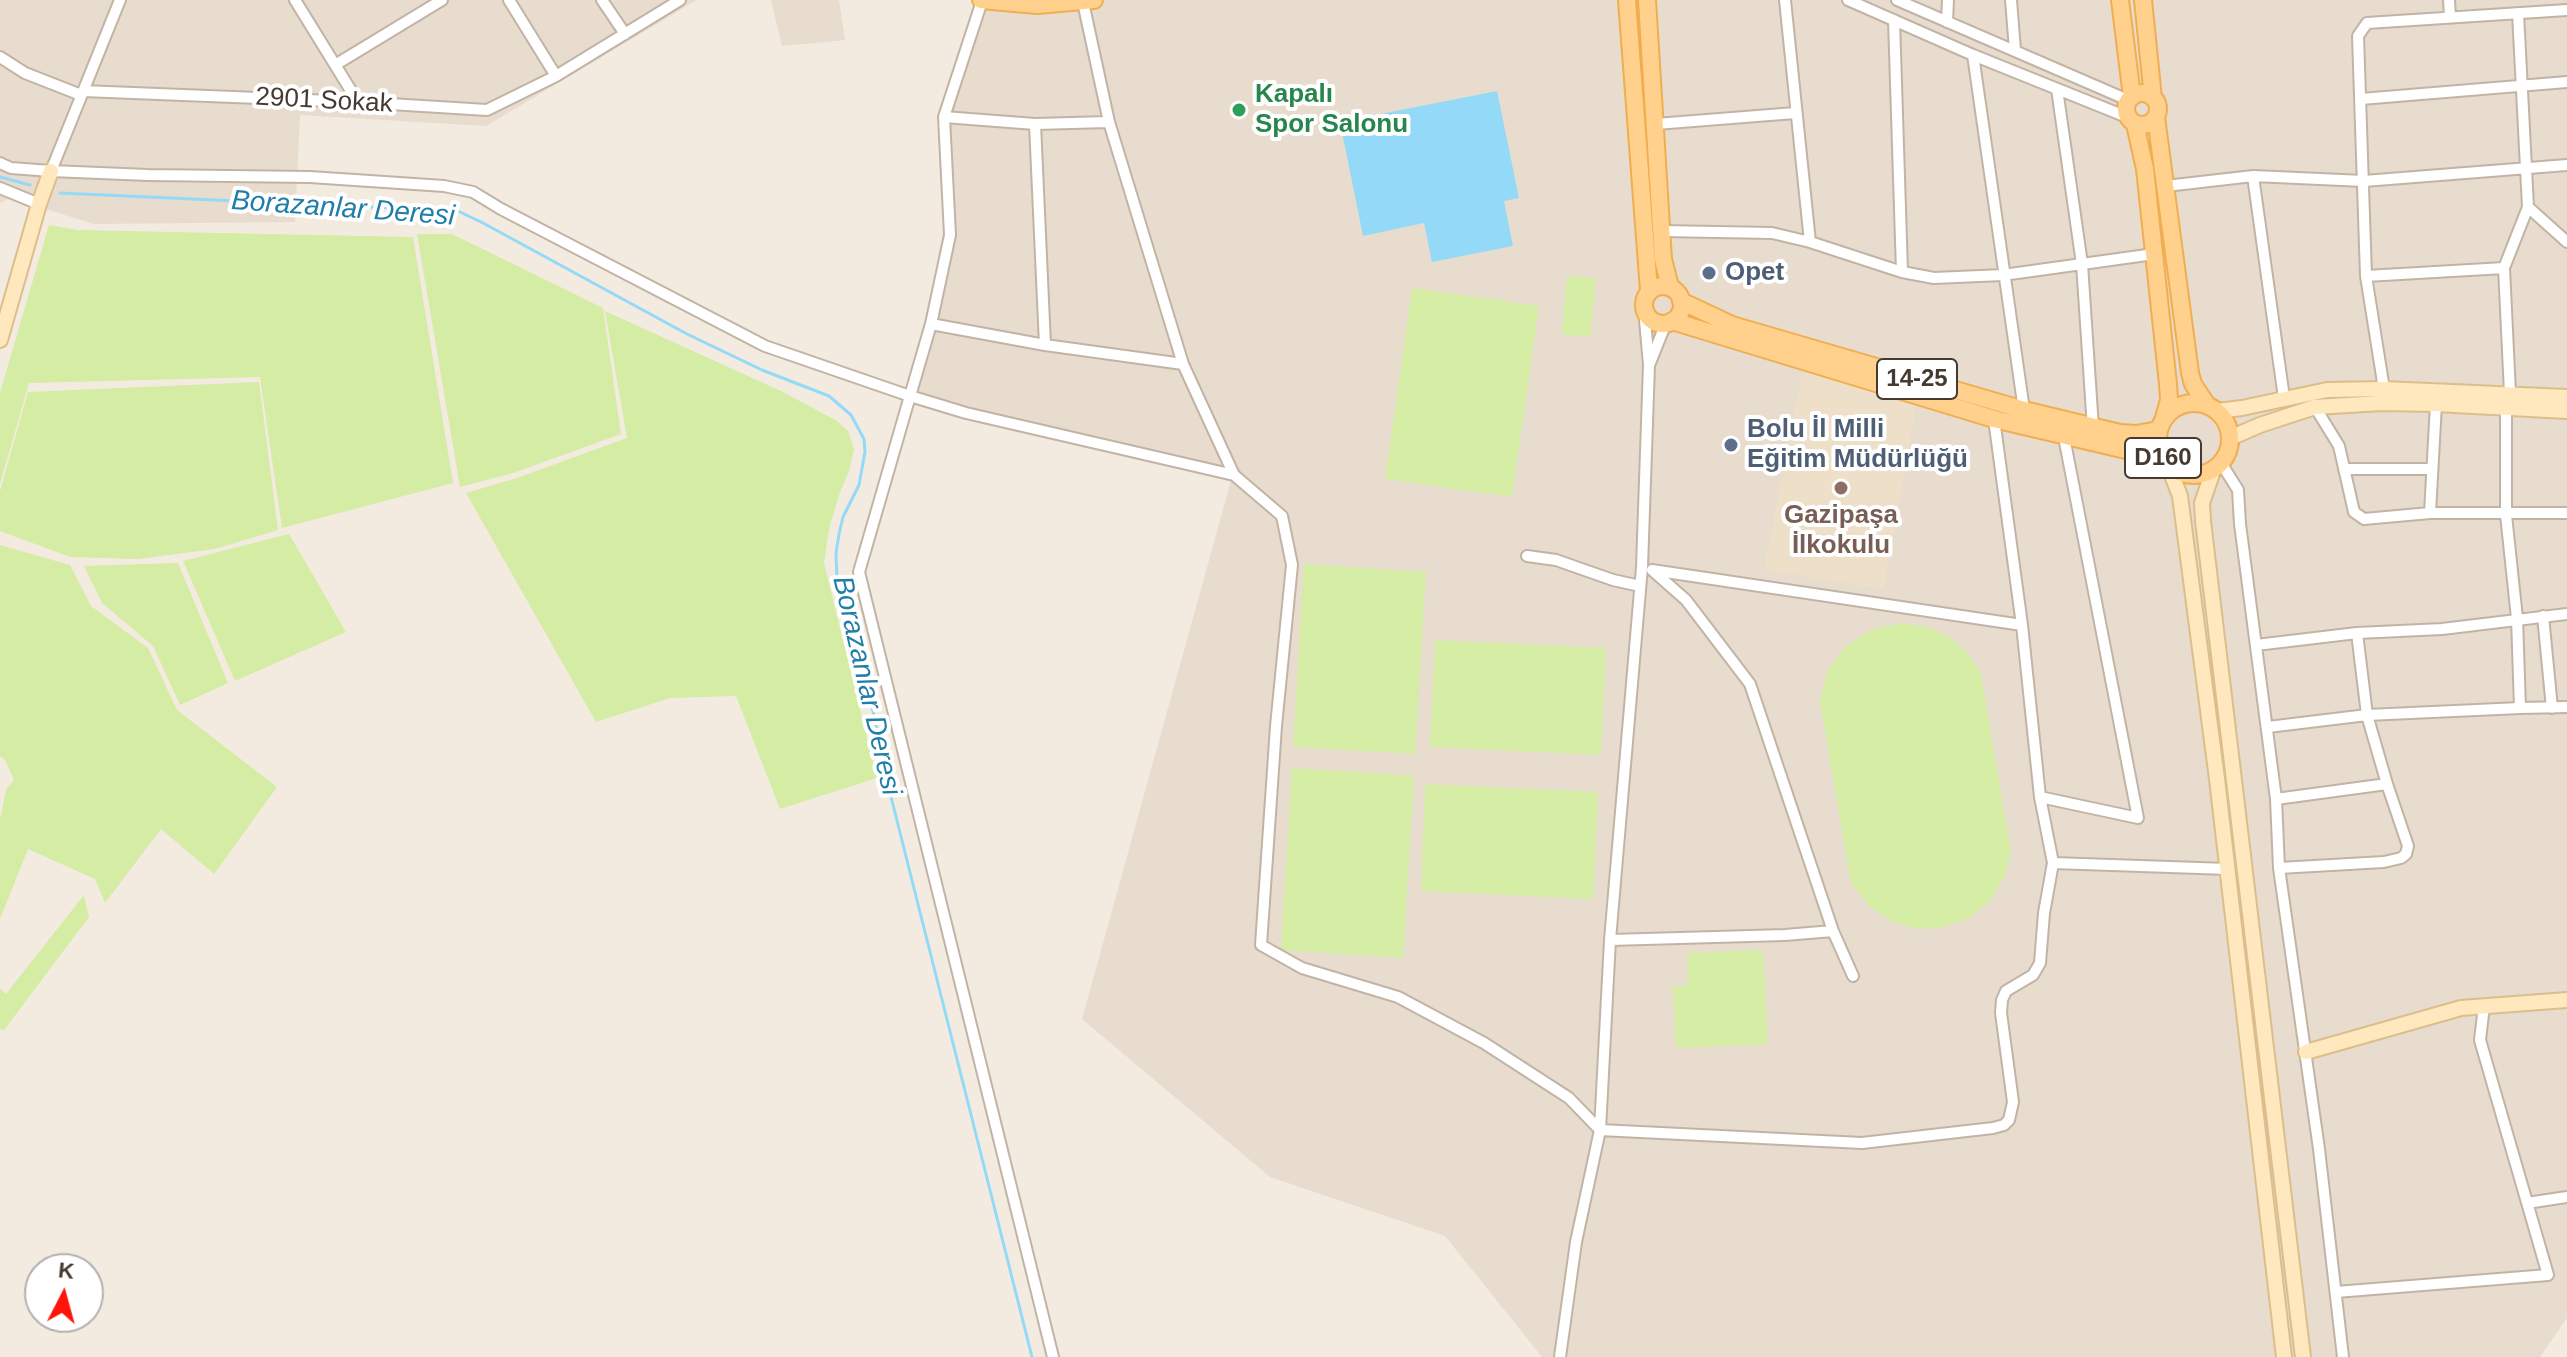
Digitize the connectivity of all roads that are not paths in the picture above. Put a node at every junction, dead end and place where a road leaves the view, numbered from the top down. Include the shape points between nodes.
1 (120, 0) edge
2 (295, 0) edge
3 (442, 0) edge
4 (509, 0) edge
5 (602, 0) edge
6 (680, 0) edge
7 (982, 0) edge
8 (1627, 0) edge
9 (1647, 0) edge
10 (1785, 0) edge
11 (1848, 0) edge
12 (1897, 0) edge
13 (1948, 0) edge
14 (2011, 0) edge
15 (2120, 0) edge
16 (2143, 0) edge
17 (2449, 0) edge
18 (1088, 1) edge
19 (2567, 10) edge
20 (2518, 13) junction
21 (2450, 17) junction
22 (1894, 20) junction
23 (1947, 22) junction
24 (625, 34) junction
25 (2015, 50) junction
26 (1973, 55) junction
27 (0, 57) edge
28 (335, 65) junction
29 (556, 76) junction
30 (2567, 82) edge
31 (2521, 86) junction
32 (2057, 89) junction
33 (82, 93) junction
34 (2153, 98) junction
35 (2361, 99) junction
36 (358, 102) junction
37 (2131, 109) junction
38 (1795, 113) junction
39 (944, 117) junction
40 (2156, 117) junction
41 (1109, 122) junction
42 (1035, 124) junction
43 (1656, 124) junction
44 (0, 163) edge
45 (2567, 165) edge
46 (2525, 168) junction
47 (51, 171) junction
48 (2253, 176) junction
49 (2364, 181) junction
50 (2166, 186) junction
51 (6, 190) edge
52 (0, 198) edge
53 (39, 204) junction
54 (2528, 207) junction
55 (1661, 231) junction
56 (1810, 242) junction
57 (2567, 242) edge
58 (2154, 254) junction
59 (2082, 264) junction
60 (2504, 268) junction
61 (1902, 272) junction
62 (2003, 275) junction
63 (2366, 276) junction
64 (1670, 287) junction
65 (1649, 291) junction
66 (1681, 301) junction
67 (1644, 309) junction
68 (1669, 322) junction
69 (931, 324) junction
70 (0, 340) edge
71 (1045, 345) junction
72 (1183, 364) junction
73 (1649, 365) junction
74 (2384, 389) junction
75 (910, 396) junction
76 (2567, 397) edge
77 (2284, 398) junction
78 (2508, 400) junction
79 (2436, 404) junction
80 (2315, 407) junction
81 (2212, 408) junction
82 (2024, 410) junction
83 (2567, 411) edge
84 (1994, 419) junction
85 (2161, 424) junction
86 (2093, 428) junction
87 (2064, 437) junction
88 (2230, 438) junction
89 (2166, 462) junction
90 (2217, 467) junction
91 (2344, 469) junction
92 (2432, 469) junction
93 (1234, 475) junction
94 (2430, 513) junction
95 (2567, 513) edge
96 (2506, 515) junction
97 (1527, 556) dead end
98 (1647, 568) junction
99 (1640, 586) junction
100 (2567, 614) edge
101 (2543, 616) junction
102 (2517, 618) junction
103 (2022, 625) junction
104 (2357, 633) junction
105 (2256, 645) junction
106 (2567, 707) edge
107 (2520, 708) junction
108 (2552, 708) junction
109 (2367, 715) junction
110 (2268, 727) junction
111 (2387, 784) junction
112 (2040, 797) junction
113 (2276, 799) junction
114 (2053, 863) junction
115 (2279, 868) junction
116 (2228, 869) junction
117 (1833, 931) junction
118 (1610, 940) junction
119 (1853, 976) dead end
120 (2567, 1000) edge
121 (2484, 1006) junction
122 (2306, 1052) junction
123 (1600, 1130) junction
124 (2567, 1197) edge
125 (2527, 1203) junction
126 (2336, 1292) junction
127 (1053, 1357) edge
128 (1560, 1357) edge
129 (2284, 1357) edge
130 (2303, 1357) edge
131 (2343, 1357) edge

1 - 33 street
2 - 28 street
3 - 28 street
4 - 29 street
5 - 24 street
6 - 24 street, 2901 Sokak
7 - 18 main road via 1037,5
7 - 39 street
8 - 65 main road
9 - 43 main road, 14-25
10 - 38 street
11 - 22 street
12 - 23 street
13 - 23 street
14 - 25 street
15 - 37 main road
16 - 34 main road
17 - 21 street
18 - 41 street
19 - 20 street
20 - 21 street
20 - 31 street
21 - 35 street via 2367,23 2358,36
22 - 26 street
22 - 61 street
23 - 25 street
24 - 29 street, 2901 Sokak
25 - 37 street
26 - 32 street
26 - 62 street
27 - 33 street, 2901 Sokak via 25,73
28 - 36 street
29 - 36 street, 2901 Sokak via 487,110
30 - 31 street
31 - 35 street
31 - 46 street
32 - 37 street
32 - 59 street
33 - 36 street, 2901 Sokak
33 - 47 street
34 - 37 main road via 2144,93
34 - 40 main road
35 - 49 street
37 - 40 main road via 2149,124
37 - 58 main road via 2145,169
38 - 43 street
38 - 56 street
39 - 42 street
39 - 69 street via 950,235
40 - 50 main road
41 - 42 street
41 - 72 street
42 - 71 street
43 - 55 main road, 14-25
44 - 47 street
45 - 46 street
46 - 49 street
46 - 54 street
47 - 53 main road
47 - 75 street via 310,177 473,192 765,346
48 - 49 street
48 - 50 street
48 - 77 street
49 - 63 street
50 - 81 main road via 2190,373
51 - 52 street
51 - 53 street
53 - 70 main road
54 - 57 street
54 - 60 street
55 - 56 street via 1772,233
55 - 64 main road, 14-25
56 - 61 street
58 - 59 street
58 - 85 main road via 2169,400
59 - 62 street
59 - 86 street
60 - 63 street
60 - 78 street
61 - 62 street via 1934,278
62 - 82 street
63 - 74 street
64 - 65 main road
64 - 66 main road, 14-25
65 - 67 main road
66 - 68 main road via 1679,315
66 - 82 main road, 14-25 via 1732,325
67 - 68 main road, 14-25 via 1651,320
67 - 73 street
68 - 73 street
68 - 84 main road, 14-25
69 - 71 street
69 - 75 street
71 - 72 street
72 - 93 street
73 - 98 street
74 - 77 main road via 2327,390
74 - 78 main road
75 - 93 street
75 - 127 street via 859,572
76 - 78 main road
77 - 81 main road via 2242,408
78 - 79 main road
78 - 83 main road
78 - 96 street
79 - 80 main road
79 - 92 street
80 - 88 main road
80 - 91 street via 2339,446
81 - 85 main road, D160 via 2184,404
81 - 88 main road, D160 via 2225,420
82 - 86 main road, 14-25
84 - 87 main road, 14-25
84 - 103 street
85 - 86 main road, 14-25 via 2136,434
85 - 89 main road, D160 via 2157,442
87 - 89 main road, 14-25
87 - 112 street via 2138,818
88 - 90 main road, D160 via 2228,453
89 - 90 main road, D160 via 2190,476
89 - 116 main road via 2180,496
90 - 105 street via 2238,490
90 - 130 main road via 2202,503 2203,521
91 - 92 street
91 - 94 street via 2354,512 2364,519
92 - 94 street
93 - 123 street via 1282,516 1292,565 1261,945 1302,968 1398,997 1484,1043 1569,1098
94 - 96 street
95 - 96 street
96 - 102 street
97 - 99 street
98 - 99 street
98 - 103 street
98 - 117 street via 1686,600 1750,684
99 - 118 street
100 - 101 street
101 - 102 street
101 - 108 street
102 - 104 street
102 - 107 street
103 - 112 street
104 - 105 street
104 - 109 street
105 - 110 street
106 - 108 street
107 - 108 street
107 - 109 street
109 - 110 street
109 - 111 street
110 - 113 street
111 - 113 street
111 - 115 street via 2408,846 2401,858
112 - 114 street
113 - 115 street
114 - 116 street
114 - 123 street via 2040,963 2002,1000 2013,1102 2004,1125 1862,1143
115 - 122 street
116 - 129 main road
117 - 118 street
117 - 119 street
118 - 123 street
120 - 121 main road
121 - 122 main road
121 - 125 street via 2480,1040
122 - 126 street
123 - 128 street via 1576,1242
124 - 125 street
125 - 126 street via 2548,1275
126 - 131 street

